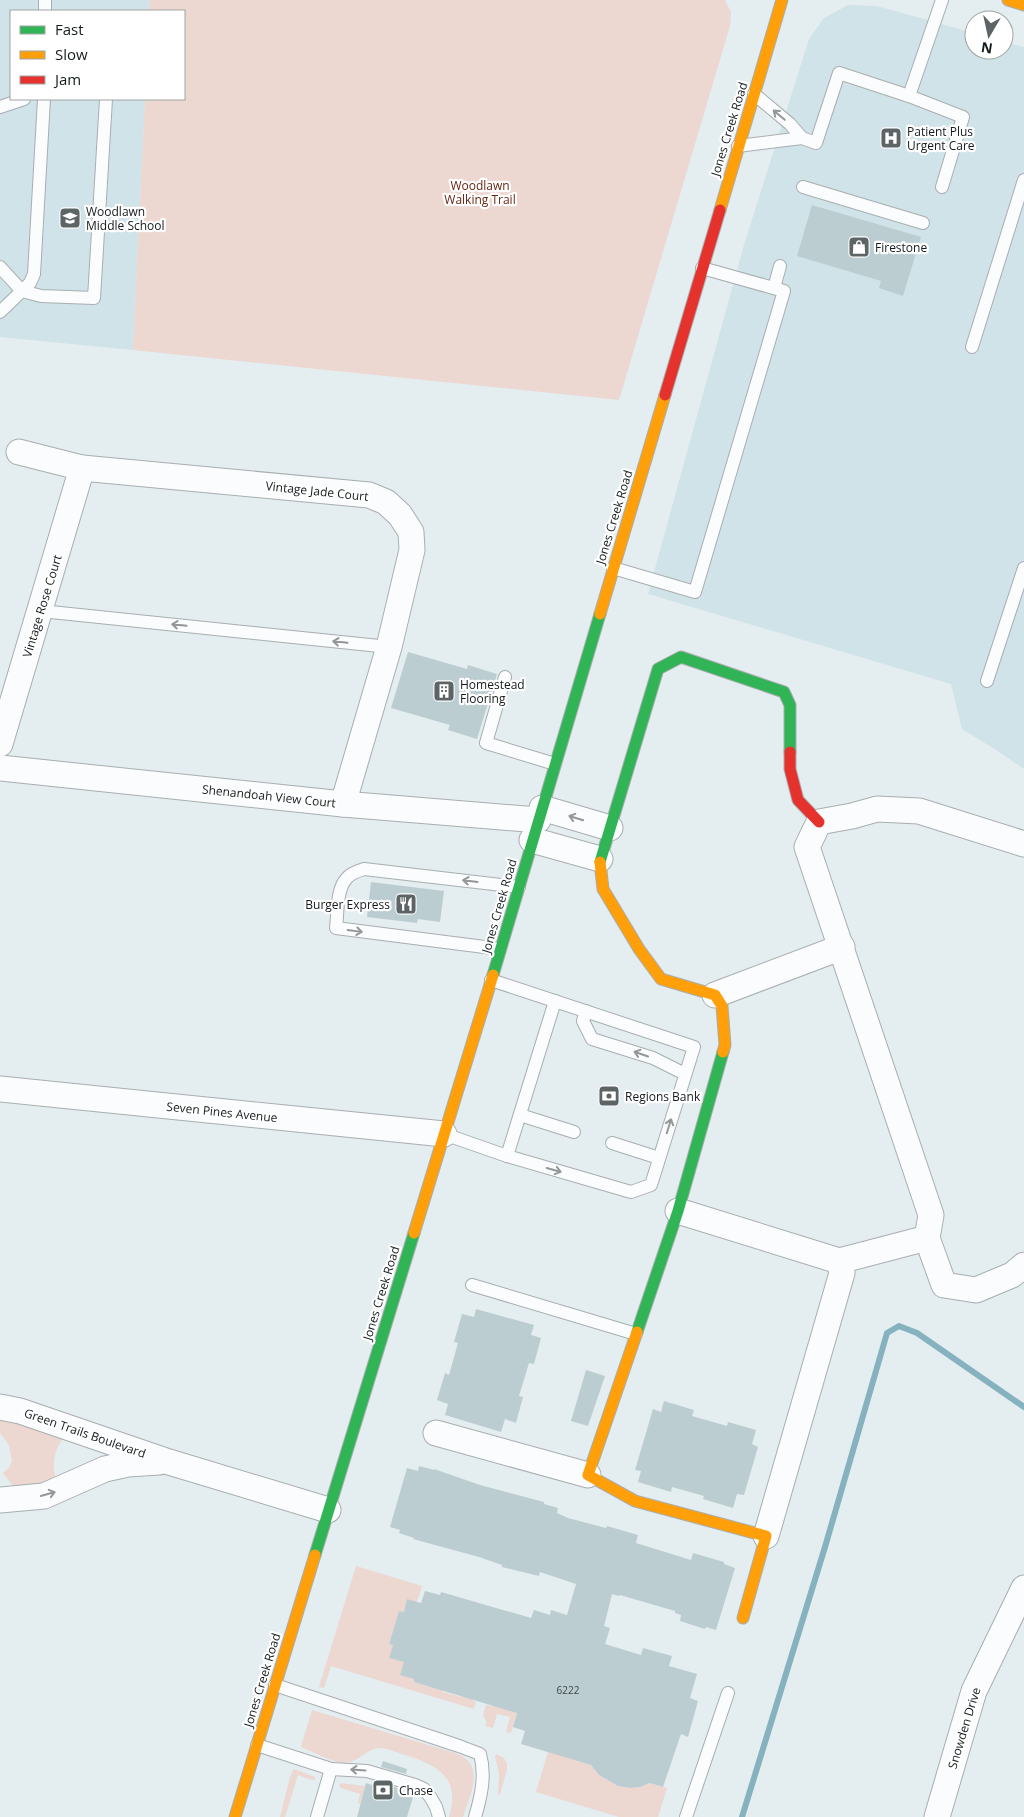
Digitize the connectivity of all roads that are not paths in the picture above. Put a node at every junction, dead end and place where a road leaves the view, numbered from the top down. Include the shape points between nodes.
1 (782, 0) edge
2 (942, 0) edge
3 (1008, 0) edge
4 (1024, 5) edge
5 (754, 94) junction
6 (909, 96) junction
7 (21, 100) edge
8 (44, 100) edge
9 (106, 100) edge
10 (0, 107) edge
11 (802, 138) junction
12 (738, 146) junction
13 (1024, 180) edge
14 (803, 187) dead end
15 (942, 187) dead end
16 (923, 223) dead end
17 (780, 266) dead end
18 (0, 267) edge
19 (702, 268) junction
20 (774, 288) junction
21 (22, 291) junction
22 (0, 312) edge
23 (972, 347) dead end
24 (19, 452) dead end
25 (82, 468) junction
26 (613, 568) junction
27 (1024, 568) edge
28 (41, 611) junction
29 (389, 647) junction
30 (505, 677) dead end
31 (987, 681) dead end
32 (0, 744) edge
33 (555, 764) junction
34 (0, 768) edge
35 (342, 804) junction
36 (538, 822) junction
37 (819, 822) junction
38 (610, 828) junction
39 (1024, 844) edge
40 (600, 859) junction
41 (518, 887) junction
42 (842, 948) junction
43 (500, 949) junction
44 (491, 980) junction
45 (715, 995) junction
46 (556, 1001) junction
47 (586, 1011) junction
48 (685, 1074) junction
49 (0, 1090) edge
50 (520, 1115) junction
51 (574, 1132) dead end
52 (444, 1134) junction
53 (612, 1143) dead end
54 (507, 1156) junction
55 (659, 1158) junction
56 (678, 1211) junction
57 (927, 1238) junction
58 (839, 1261) junction
59 (1024, 1265) edge
60 (472, 1285) dead end
61 (636, 1334) junction
62 (0, 1407) edge
63 (436, 1433) dead end
64 (169, 1462) junction
65 (588, 1474) junction
66 (0, 1500) edge
67 (328, 1510) junction
68 (766, 1536) junction
69 (1024, 1588) edge
70 (743, 1618) dead end
71 (275, 1685) junction
72 (728, 1693) dead end
73 (257, 1745) junction
74 (331, 1769) junction
75 (479, 1816) edge
76 (235, 1817) edge
77 (317, 1817) edge
78 (439, 1817) edge
79 (686, 1817) edge
80 (938, 1817) edge

1 - 5 main road, Jones Creek Road
2 - 6 lane
3 - 4 main road
11 -> 5 lane
5 - 12 main road, Jones Creek Road
6 - 11 lane via 839,73 816,143
6 - 15 lane via 963,117
7 - 10 lane
8 - 21 lane via 34,274
9 - 21 lane via 94,298 41,296
11 - 12 lane
12 - 19 main road, Jones Creek Road
13 - 23 lane
14 - 16 lane
17 - 20 lane
18 - 21 lane
19 - 20 lane
19 - 26 main road, Jones Creek Road
20 - 26 lane via 784,291 695,592
21 - 22 lane
24 - 25 street, Vintage Jade Court
25 - 28 street, Vintage Rose Court
25 - 29 street, Vintage Jade Court via 369,495 386,502 411,532 412,550
26 - 33 main road, Jones Creek Road
27 - 31 lane
29 -> 28 lane
28 - 32 street, Vintage Rose Court
29 - 35 street, Vintage Jade Court
30 - 33 lane via 486,743
33 - 36 main road, Jones Creek Road
34 - 35 street, Shenandoah View Court
35 - 36 street, Shenandoah View Court
38 -> 36 street
36 - 40 street
36 - 41 main road, Jones Creek Road
37 - 38 main road via 798,800 790,769 790,706 784,692 681,657 658,669
37 - 39 street via 877,809 920,811
37 - 42 street via 807,847
38 - 40 main road
40 - 45 main road via 604,889 638,949 662,979
41 - 43 main road, Jones Creek Road
41 -> 43 lane via 364,869 347,878 341,891 336,928
42 - 45 street
42 - 57 street via 931,1215
43 - 44 main road, Jones Creek Road
44 - 46 lane
44 - 52 main road, Jones Creek Road
45 - 56 main road via 722,1006 726,1045
46 - 47 lane
46 - 50 lane
48 -> 47 lane via 652,1058 592,1038 582,1021
47 - 48 lane via 694,1047
55 -> 48 lane
49 - 52 street, Seven Pines Avenue
50 - 51 lane
50 - 54 lane
52 - 54 lane
52 - 67 main road, Jones Creek Road
53 - 55 lane
54 -> 55 lane via 631,1192 651,1185
56 - 58 street
56 - 61 main road
57 - 58 street
57 - 59 street via 944,1286 976,1290 1012,1275
58 - 68 street via 842,1273
60 - 61 lane
61 - 65 main road
62 - 64 street, Green Trails Boulevard via 20,1410
63 - 65 street
66 -> 64 street, Green Trails Boulevard via 44,1496 105,1469
64 - 67 street, Green Trails Boulevard
65 - 68 main road via 635,1501
67 - 71 main road, Jones Creek Road
68 - 70 main road
69 - 80 street, Snowden Drive via 974,1691
71 - 73 main road, Jones Creek Road
71 - 75 lane via 480,1754 484,1767
72 - 79 lane
73 - 74 lane
73 - 76 main road, Jones Creek Road
74 - 77 lane
78 -> 74 lane via 431,1798 416,1785 367,1771

